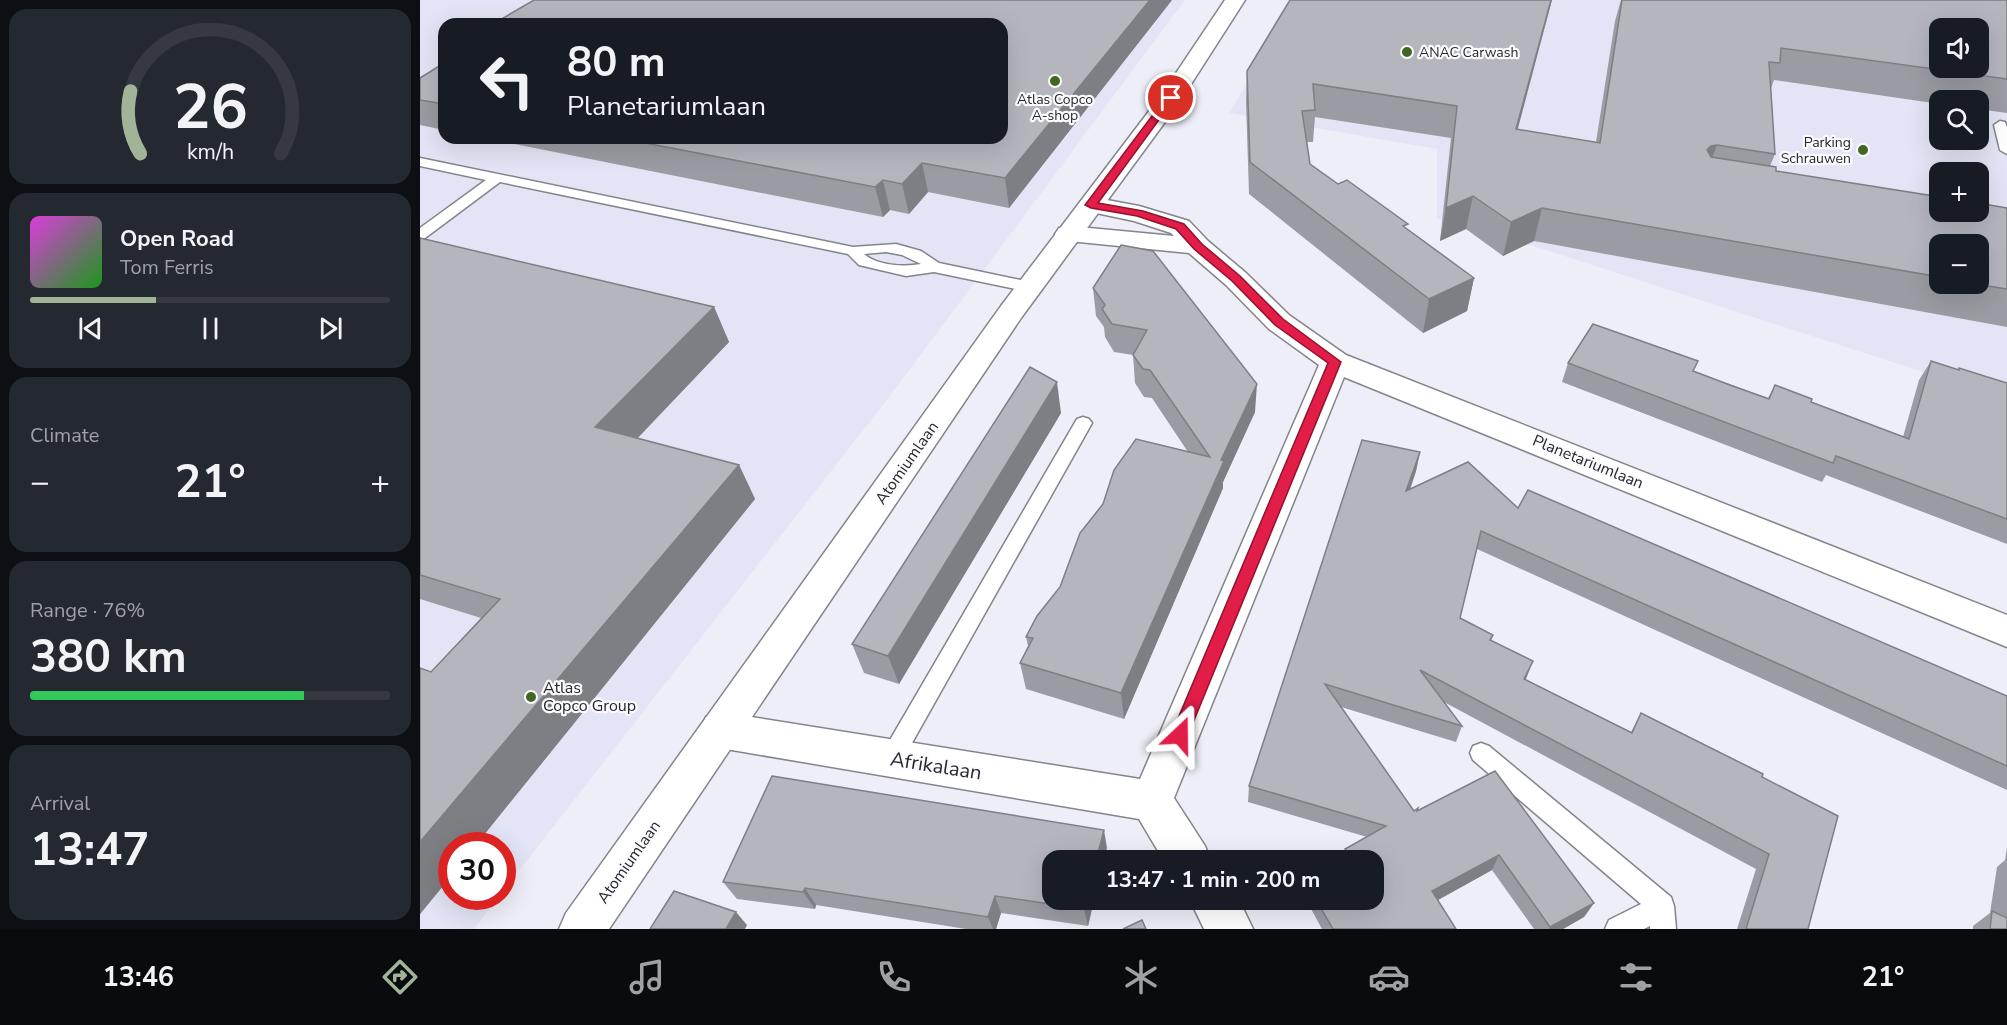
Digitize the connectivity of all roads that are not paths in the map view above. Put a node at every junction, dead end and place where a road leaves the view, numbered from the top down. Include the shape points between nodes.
1 (1235, 0) edge
2 (2000, 125) dead end
3 (2007, 150) edge
4 (420, 162) edge
5 (497, 178) junction
6 (1091, 205) junction
7 (1068, 234) junction
8 (420, 235) edge
9 (1198, 247) junction
10 (1030, 287) junction
11 (1335, 362) junction
12 (1083, 423) dead end
13 (2007, 631) edge
14 (720, 730) junction
15 (1481, 753) dead end
16 (891, 759) junction
17 (1152, 801) junction
18 (1182, 850) edge
19 (1219, 910) edge
20 (1662, 917) edge
21 (582, 929) edge
22 (1230, 929) edge
23 (1618, 929) edge

1 - 6 street, Atomiumlaan via 1171,98
2 - 3 lane
4 - 5 lane
5 - 8 lane
5 - 10 lane via 854,251 864,262 906,271 934,267
6 - 7 street, Atomiumlaan
6 - 9 street, Planetariumlaan via 1180,227
7 - 9 street
7 - 10 street, Atomiumlaan
9 - 11 street, Planetariumlaan via 1279,322
10 - 14 street, Atomiumlaan
11 - 13 street, Planetariumlaan
11 - 17 street
12 - 16 lane
14 - 16 street, Afrikalaan
14 - 21 street, Atomiumlaan
15 - 20 lane
16 - 17 street, Afrikalaan
17 - 18 street
19 - 22 street
20 - 23 lane

